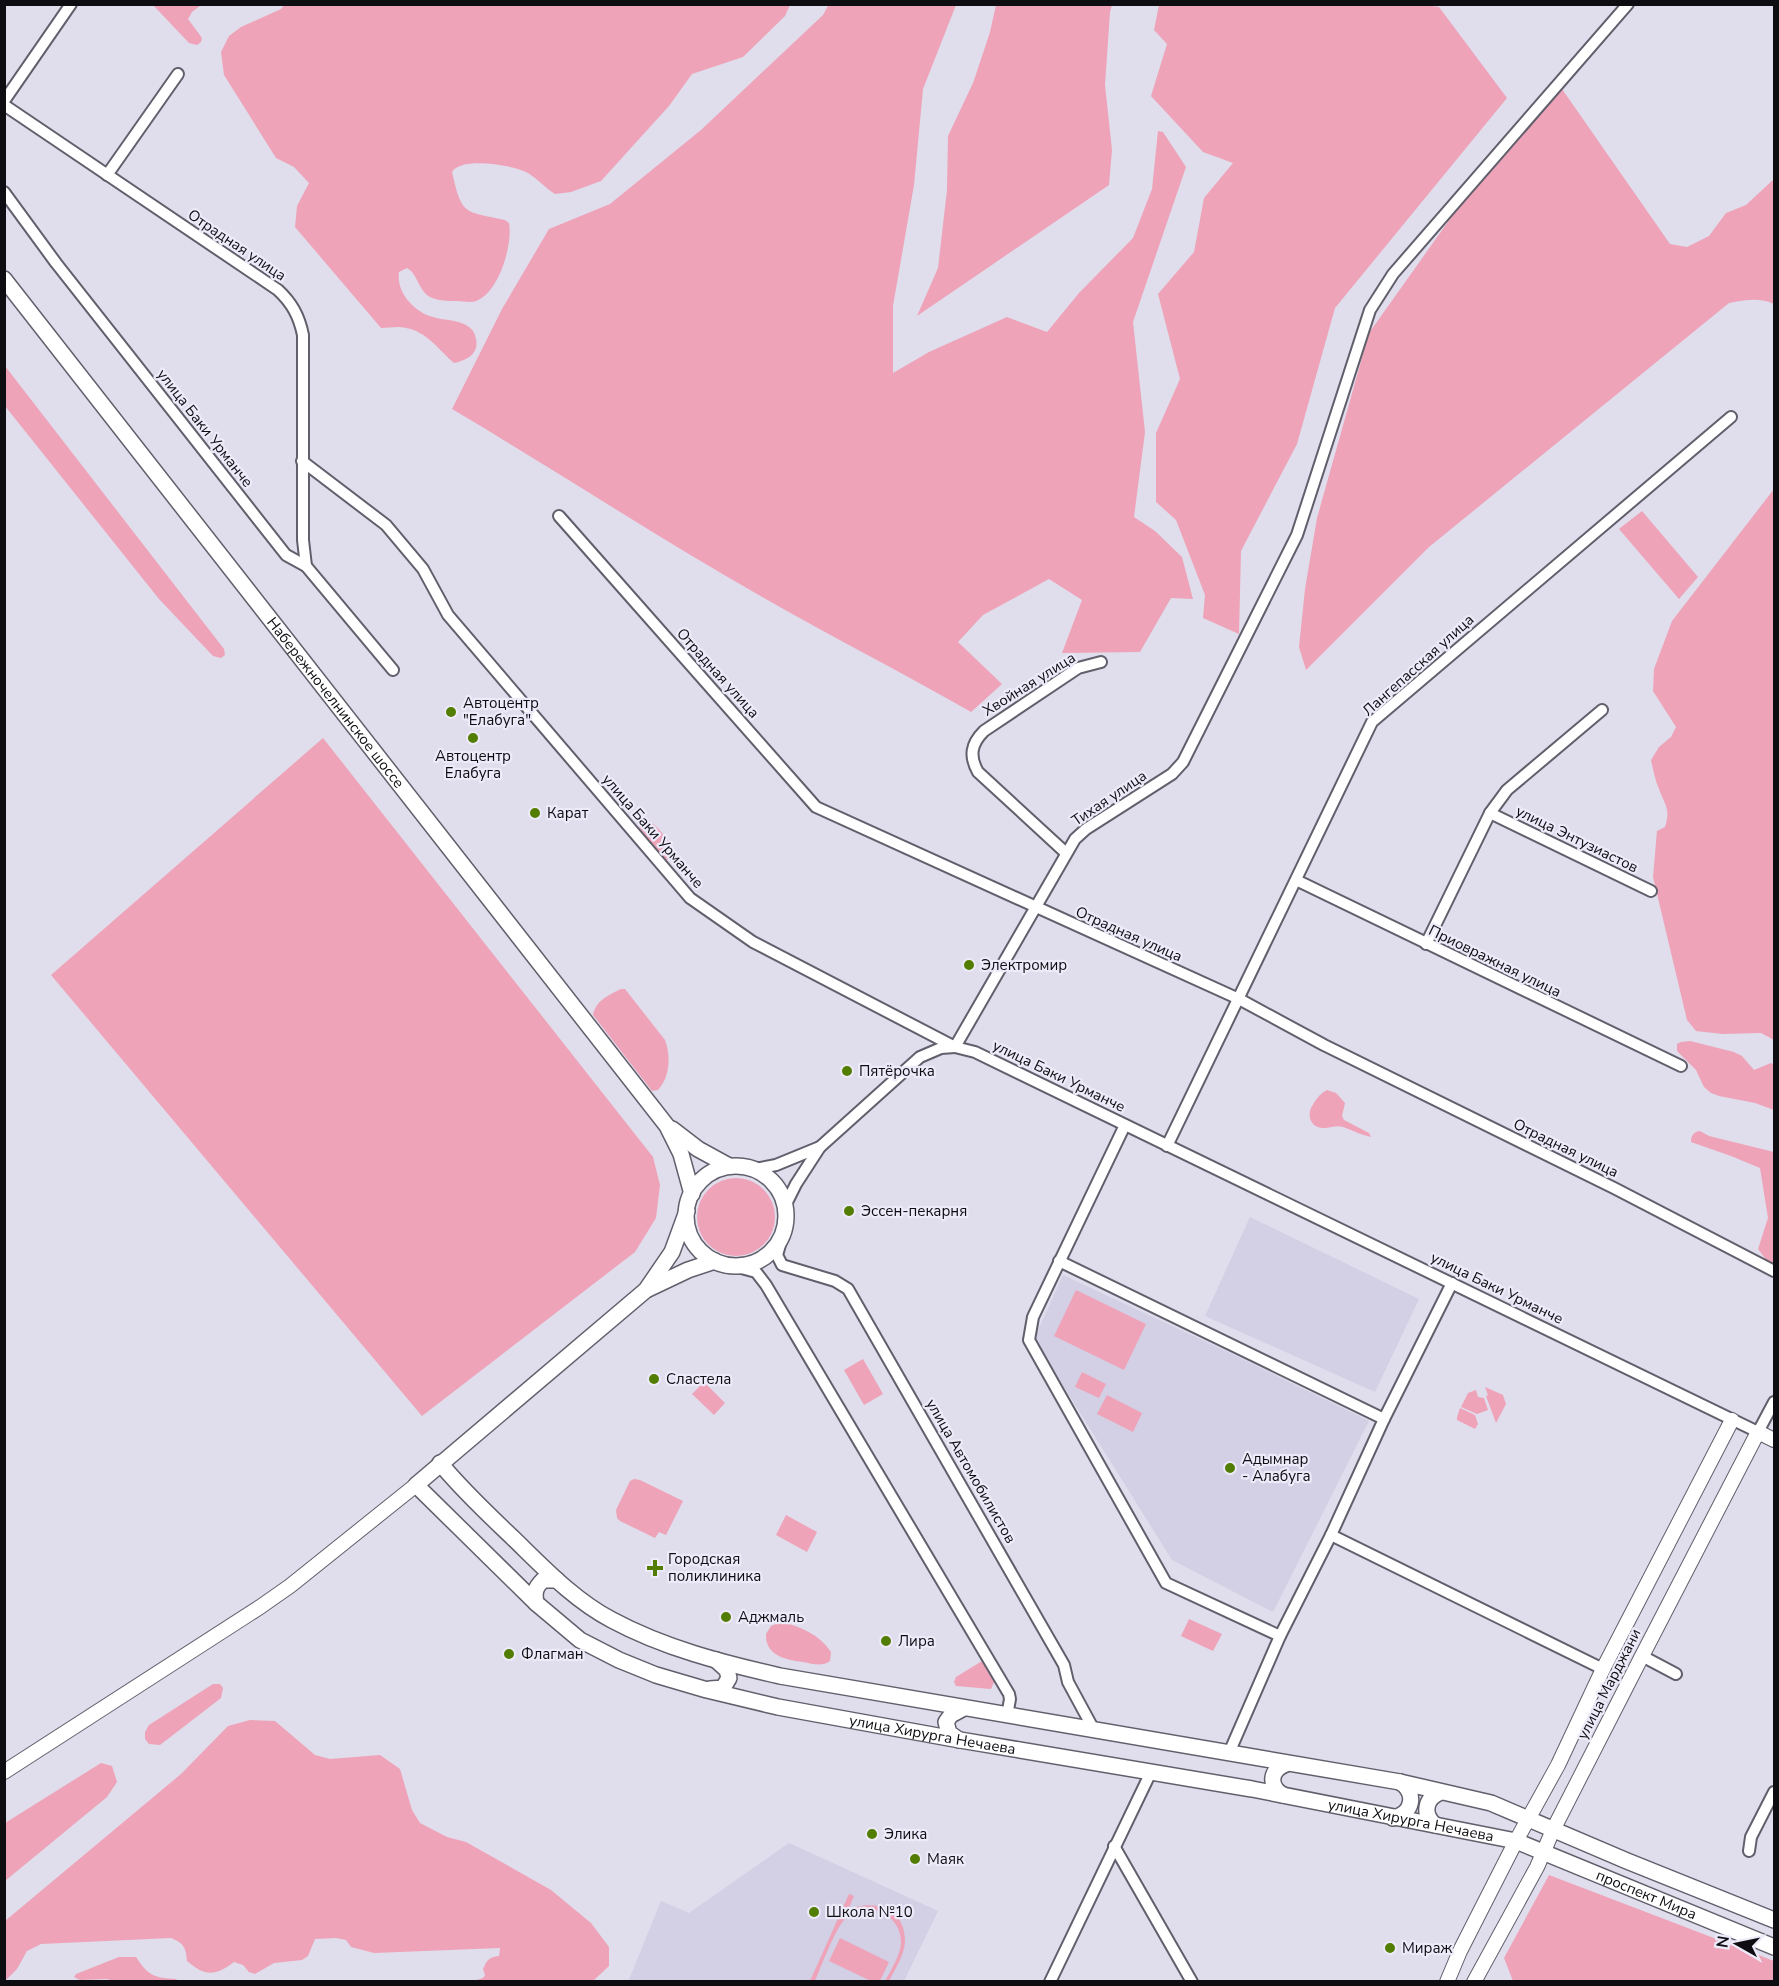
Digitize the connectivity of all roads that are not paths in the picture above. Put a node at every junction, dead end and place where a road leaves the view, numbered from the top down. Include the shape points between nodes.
1 (71, 4) edge
2 (1628, 4) edge
3 (178, 74) dead end
4 (4, 103) edge
5 (107, 175) junction
6 (4, 192) edge
7 (4, 279) edge
8 (1731, 417) dead end
9 (303, 461) junction
10 (559, 516) dead end
11 (306, 566) junction
12 (1101, 662) dead end
13 (393, 670) dead end
14 (1602, 710) dead end
15 (1490, 813) junction
16 (1066, 853) junction
17 (1296, 880) junction
18 (1651, 891) dead end
19 (1035, 908) junction
20 (1426, 944) junction
21 (1239, 999) junction
22 (955, 1047) junction
23 (1681, 1066) dead end
24 (1125, 1125) junction
25 (667, 1126) junction
26 (1167, 1146) junction
27 (820, 1147) junction
28 (729, 1167) junction
29 (755, 1169) junction
30 (692, 1194) junction
31 (785, 1206) junction
32 (687, 1211) junction
33 (784, 1231) junction
34 (715, 1261) junction
35 (1059, 1261) junction
36 (734, 1266) junction
37 (1774, 1271) edge
38 (774, 1274) junction
39 (1452, 1283) junction
40 (646, 1290) junction
41 (1774, 1402) edge
42 (1384, 1419) junction
43 (1732, 1420) junction
44 (1758, 1432) junction
45 (1774, 1440) edge
46 (440, 1463) junction
47 (416, 1485) junction
48 (1331, 1535) junction
49 (557, 1580) junction
50 (536, 1603) junction
51 (1280, 1636) junction
52 (1642, 1656) junction
53 (716, 1660) junction
54 (1603, 1669) junction
55 (1676, 1674) dead end
56 (707, 1690) junction
57 (962, 1709) junction
58 (1007, 1716) junction
59 (1094, 1730) junction
60 (960, 1740) junction
61 (1228, 1753) junction
62 (1286, 1764) junction
63 (4, 1772) edge
64 (1150, 1772) junction
65 (1400, 1782) junction
66 (1441, 1792) junction
67 (1774, 1792) edge
68 (1283, 1795) junction
69 (1393, 1818) junction
70 (1529, 1818) junction
71 (1435, 1825) junction
72 (1554, 1830) junction
73 (1516, 1841) junction
74 (1114, 1846) junction
75 (1544, 1851) junction
76 (1749, 1851) dead end
77 (1627, 1861) junction
78 (1617, 1881) junction
79 (1774, 1920) edge
80 (1774, 1947) edge
81 (1050, 1982) edge
82 (1192, 1982) edge
83 (1447, 1982) edge
84 (1474, 1982) edge

1 - 4 street
2 - 16 street, Тихая улица via 1393,274 1370,310 1297,535 1183,762 1172,774 1075,838
3 - 5 street
4 - 5 street, Отрадная улица
5 - 9 street, Отрадная улица via 278,290 292,304 303,335
6 - 11 street, улица Баки Урманче via 286,555
7 - 25 main road, Набережночелнинское шоссе
8 - 17 street, Лангепасская улица via 1372,723
9 - 11 street, Отрадная улица
9 - 22 street, улица Баки Урманче via 386,525 423,569 448,615 690,898 753,942
10 - 19 street, Отрадная улица via 816,807
11 - 13 street, улица Баки Урманче
12 - 16 street, Хвойная улица via 1078,668 984,731 972,754 978,771
14 - 15 street, улица Энтузиастов via 1507,790
15 - 18 street, улица Энтузиастов
15 - 20 street, улица Энтузиастов
16 - 19 street, Тихая улица
17 - 20 street, Приовражная улица
17 - 21 street, Лангепасская улица
19 - 21 street, Отрадная улица
19 - 22 street, Тихая улица
20 - 23 street, Приовражная улица
21 - 26 street, Лангепасская улица
21 - 37 street, Отрадная улица
22 - 24 street, улица Баки Урманче via 975,1052
22 - 27 street via 920,1057
24 - 26 street, улица Баки Урманче
24 - 35 street
25 - 28 main road, Набережночелнинское шоссе
25 - 30 main road, Набережночелнинское шоссе via 681,1154
26 - 39 street, улица Баки Урманче
27 - 29 street
27 - 31 street
28 - 29 main road
28 - 30 main road via 707,1176
29 - 31 main road via 775,1184
30 - 32 main road
31 - 33 main road
32 - 34 main road via 693,1240
32 - 40 main road via 672,1252
33 - 36 main road via 765,1257
33 - 38 street, улица Автомобилистов via 777,1255 780,1263
34 - 36 main road
34 - 40 main road
35 - 42 street
35 - 51 street via 1033,1317 1029,1340 1152,1560 1166,1583
36 - 38 street, улица Автомобилистов
38 - 58 street, улица Автомобилистов via 1009,1694
38 - 59 street, улица Автомобилистов via 835,1281 848,1289 1064,1665 1068,1683
39 - 42 street
39 - 43 street, улица Баки Урманче
40 - 46 main road
41 - 44 street, улица Марджани
42 - 48 street
43 - 44 street, улица Баки Урманче
43 - 54 street, улица Марджани
44 - 45 street
44 - 52 street, улица Марджани
46 - 47 main road
46 - 49 main road, улица Хирурга Нечаева
47 - 50 main road, улица Хирурга Нечаева
47 - 63 street via 260,1607
48 - 51 street
48 - 54 street
49 - 50 main road via 543,1580 536,1587
49 - 53 main road, улица Хирурга Нечаева via 611,1620
50 - 56 main road, улица Хирурга Нечаева via 597,1650 656,1675
51 - 61 street
52 - 55 street
52 - 72 street, улица Марджани
53 - 56 main road via 727,1670 729,1678 723,1688
53 - 57 main road, улица Хирурга Нечаева via 780,1676
54 - 70 street, улица Марджани
56 - 60 main road, улица Хирурга Нечаева
57 - 58 main road, улица Хирурга Нечаева
57 - 60 main road via 946,1722 949,1733
58 - 59 main road, улица Хирурга Нечаева
59 - 61 main road, улица Хирурга Нечаева
60 - 64 main road, улица Хирурга Нечаева
61 - 62 main road, улица Хирурга Нечаева
62 - 65 main road, улица Хирурга Нечаева
62 - 68 main road via 1279,1766 1272,1778
64 - 68 main road, улица Хирурга Нечаева
64 - 74 street
65 - 66 main road, улица Хирурга Нечаева
65 - 69 main road via 1412,1799 1406,1812
66 - 70 main road, улица Хирурга Нечаева via 1491,1803
66 - 71 main road via 1432,1797 1427,1807 1428,1817
67 - 76 street via 1751,1837
68 - 69 main road, улица Хирурга Нечаева
69 - 71 main road, улица Хирурга Нечаева
70 - 72 main road, проспект Мира
70 - 73 street, улица Марджани
71 - 73 main road, улица Хирурга Нечаева
72 - 75 street, улица Марджани
72 - 77 main road, проспект Мира
73 - 75 main road, проспект Мира
73 - 83 street, улица Марджани
74 - 81 street
74 - 82 street
75 - 78 main road, проспект Мира
75 - 84 street, улица Марджани
77 - 78 main road via 1628,1874
77 - 79 main road, проспект Мира
78 - 80 main road, проспект Мира

